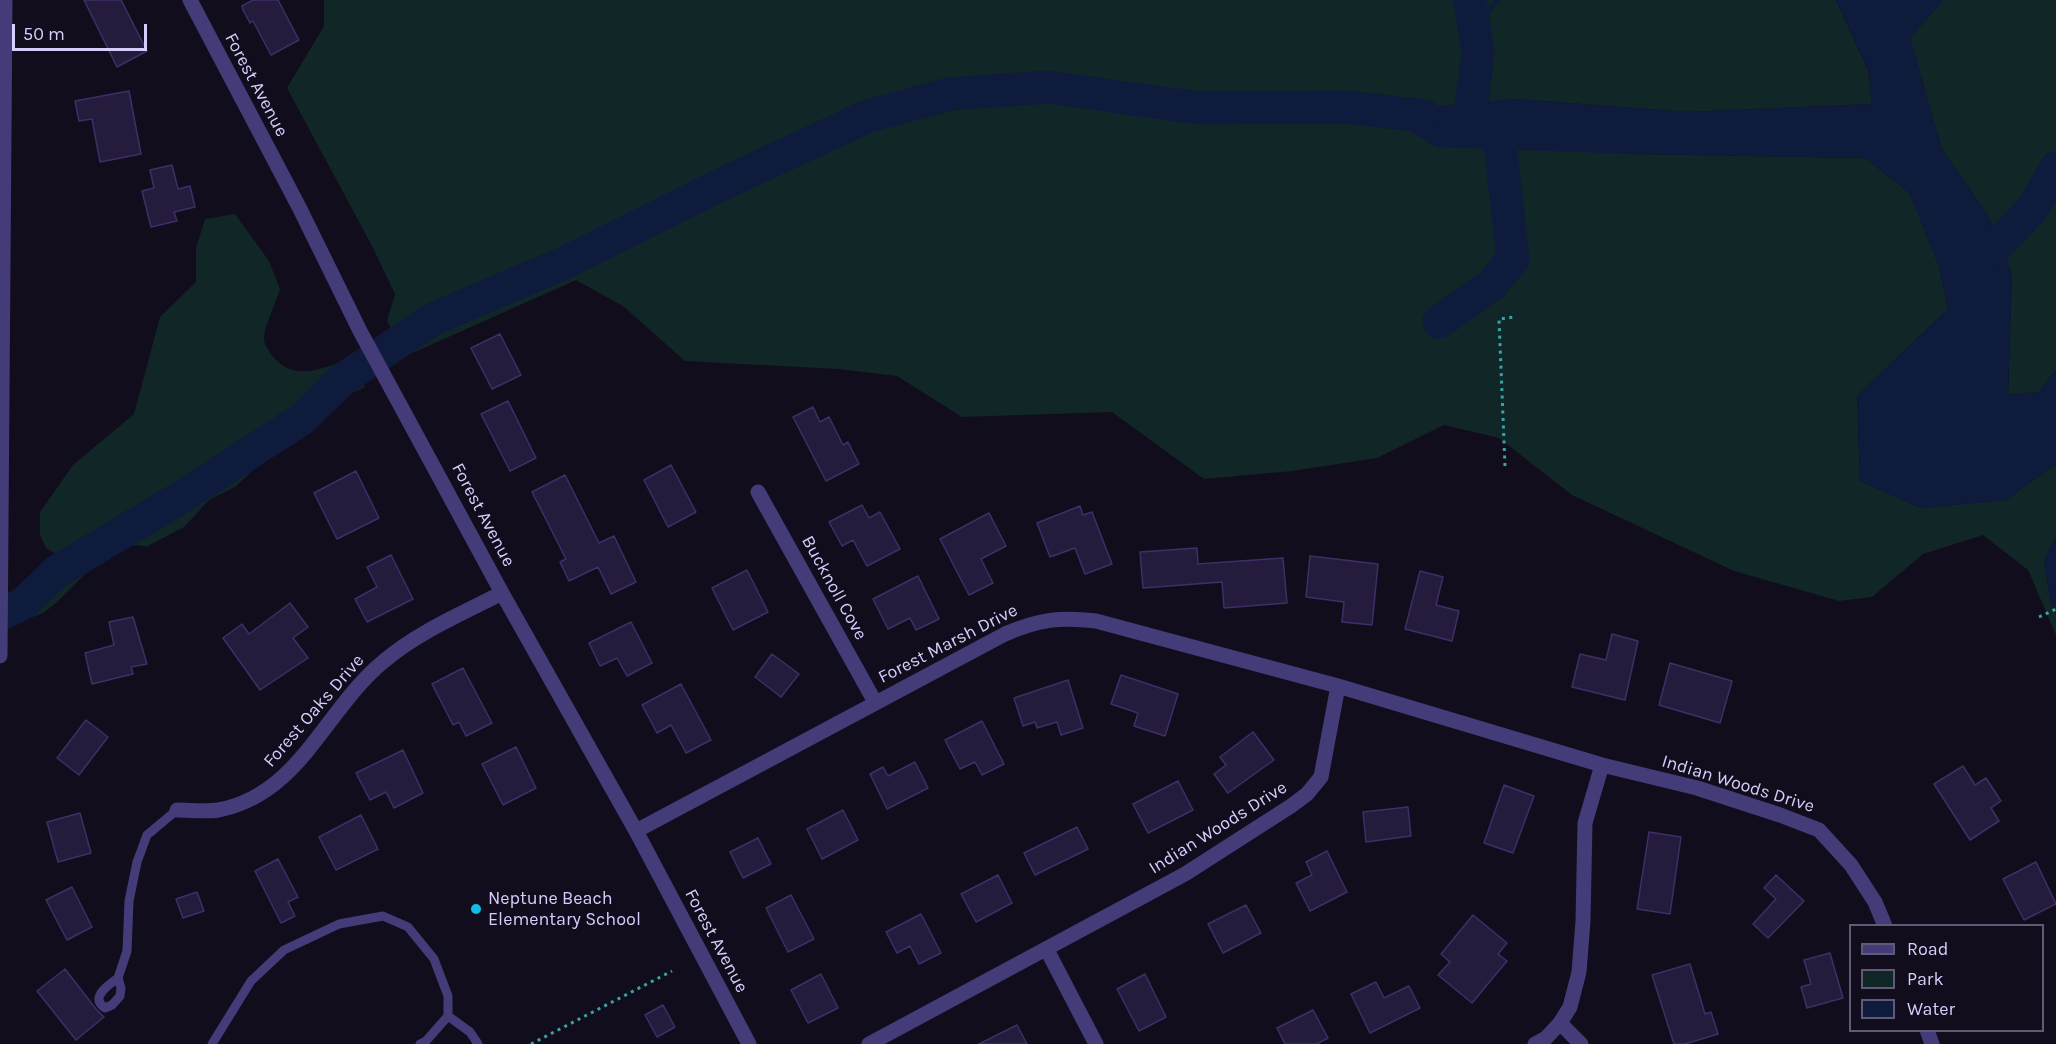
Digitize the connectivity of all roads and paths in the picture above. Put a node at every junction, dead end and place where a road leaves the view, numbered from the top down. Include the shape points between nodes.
1 (5, 0) edge
2 (190, 0) edge
3 (1515, 317) dead end
4 (1505, 466) dead end
5 (758, 492) dead end
6 (0, 505) edge
7 (502, 593) junction
8 (2056, 609) edge
9 (2039, 617) dead end
10 (0, 656) edge
11 (1338, 686) junction
12 (875, 702) junction
13 (1602, 765) junction
14 (177, 810) joint
15 (636, 831) junction
16 (1884, 924) edge
17 (1047, 950) junction
18 (672, 971) dead end
19 (118, 978) dead end
20 (448, 1016) junction
21 (1560, 1023) junction
22 (212, 1044) edge
23 (420, 1044) edge
24 (478, 1044) edge
25 (531, 1044) edge
26 (749, 1044) edge
27 (869, 1044) edge
28 (1096, 1044) edge
29 (1535, 1044) edge
30 (1581, 1044) edge

1 - 6 street
2 - 7 street, Forest Avenue via 360,331
3 - 4 path via 1499,319
5 - 12 street, Bucknoll Cove
6 - 10 street
7 - 14 street, Forest Oaks Drive via 384,660 344,703 301,761 276,784 248,802 217,810
7 - 15 street, Forest Avenue
8 - 9 path
11 - 12 street, Forest Marsh Drive via 1096,621 1063,618 1029,623
11 - 13 street, Indian Woods Drive
11 - 17 street, Indian Woods Drive via 1321,777 1307,794 1185,874
12 - 15 street, Forest Marsh Drive
13 - 16 street, Indian Woods Drive via 1697,788 1819,830 1851,865
13 - 21 street via 1585,823 1579,972 1570,1006
14 - 19 lane via 147,835 137,862 129,901 127,951
15 - 26 street, Forest Avenue
17 - 27 street, Indian Woods Drive
17 - 28 street
18 - 25 path
20 - 22 lane via 448,996 434,959 408,927 383,916 339,924 284,950 251,981
20 - 23 lane
20 - 24 lane via 470,1032
21 - 29 street
21 - 30 street

